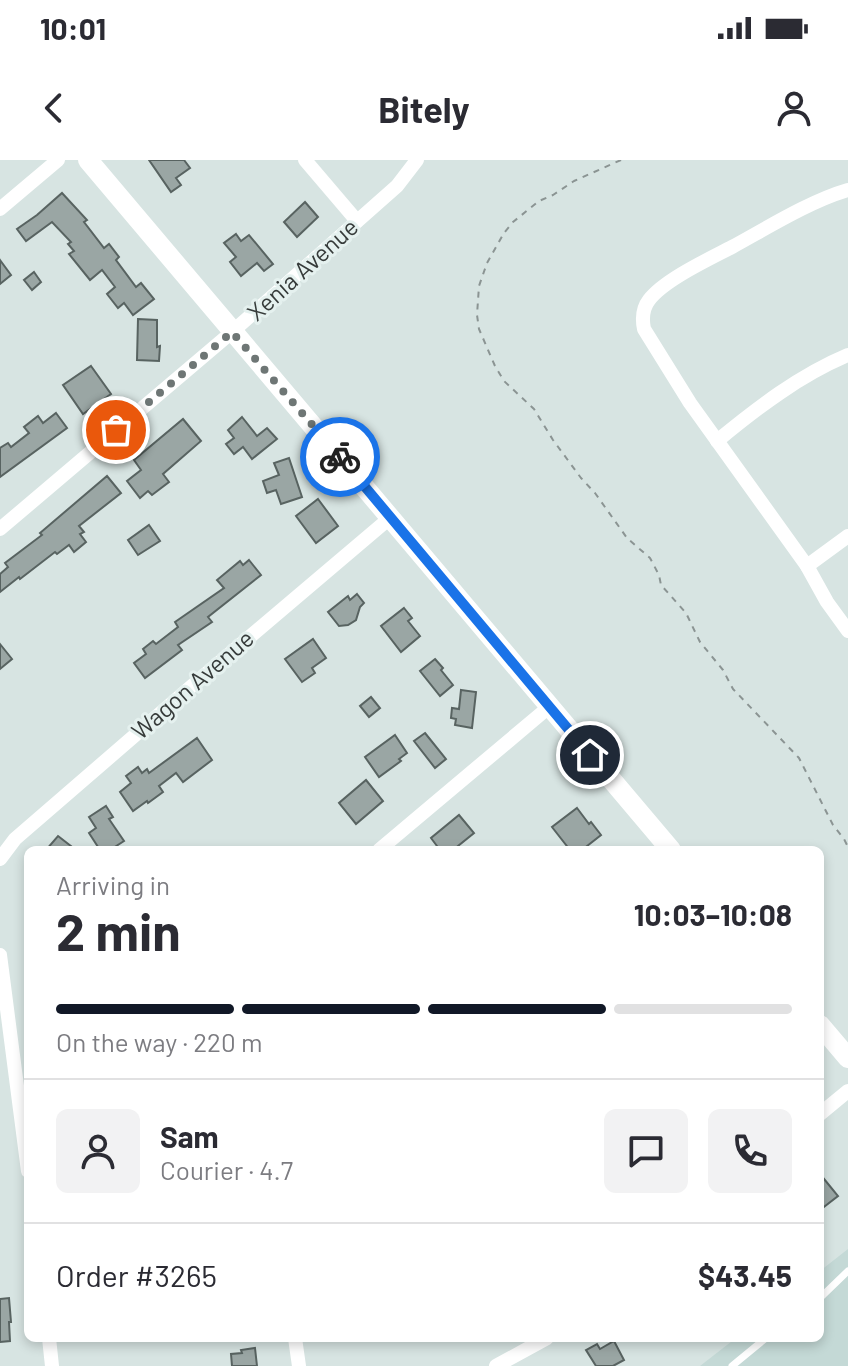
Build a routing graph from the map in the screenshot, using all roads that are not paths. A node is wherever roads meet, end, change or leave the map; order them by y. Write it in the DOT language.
graph roads {
  1 [pos="58,160"];
  2 [pos="88,160"];
  3 [pos="305,160"];
  4 [pos="417,160"];
  5 [pos="848,190"];
  6 [pos="0,209"];
  7 [pos="357,221"];
  8 [pos="232,332"];
  9 [pos="848,355"];
  10 [pos="717,441"];
  11 [pos="391,517"];
  12 [pos="0,529"];
  13 [pos="848,536"];
  14 [pos="807,566"];
  15 [pos="848,631"];
  16 [pos="549,707"];
  17 [pos="384,846"];
  18 [pos="668,846"];
  19 [pos="0,859"];
  20 [pos="0,955"];
  21 [pos="824,1030"];
  22 [pos="848,1058"];
  23 [pos="848,1091"];
  24 [pos="824,1111"];
  25 [pos="24,1140"];
  26 [pos="848,1271"];
  27 [pos="824,1294"];
  28 [pos="49,1342"];
  29 [pos="296,1342"];
  30 [pos="540,1342"];
  31 [pos="761,1342"];
  32 [pos="52,1366"];
  33 [pos="299,1366"];
  34 [pos="496,1366"];
  35 [pos="732,1366"];
  1 -- 6 [label="street"];
  2 -- 8 [label="main road"];
  3 -- 7 [label="street"];
  4 -- 7 [label="street, Xenia Avenue"];
  5 -- 10 [label="street"];
  7 -- 8 [label="street, Xenia Avenue"];
  8 -- 11 [label="main road"];
  8 -- 12 [label="street, Xenia Avenue"];
  9 -- 10 [label="street"];
  10 -- 14 [label="street"];
  11 -- 16 [label="main road"];
  11 -- 19 [label="street, Wagon Avenue"];
  13 -- 14 [label="street"];
  14 -- 15 [label="street"];
  16 -- 17 [label="street"];
  16 -- 18 [label="main road"];
  20 -- 25 [label="street"];
  21 -- 22 [label="main road"];
  23 -- 24 [label="street"];
  26 -- 27 [label="lane"];
  28 -- 32 [label="street"];
  29 -- 33 [label="street"];
  30 -- 34 [label="street"];
  31 -- 35 [label="lane"];
}
